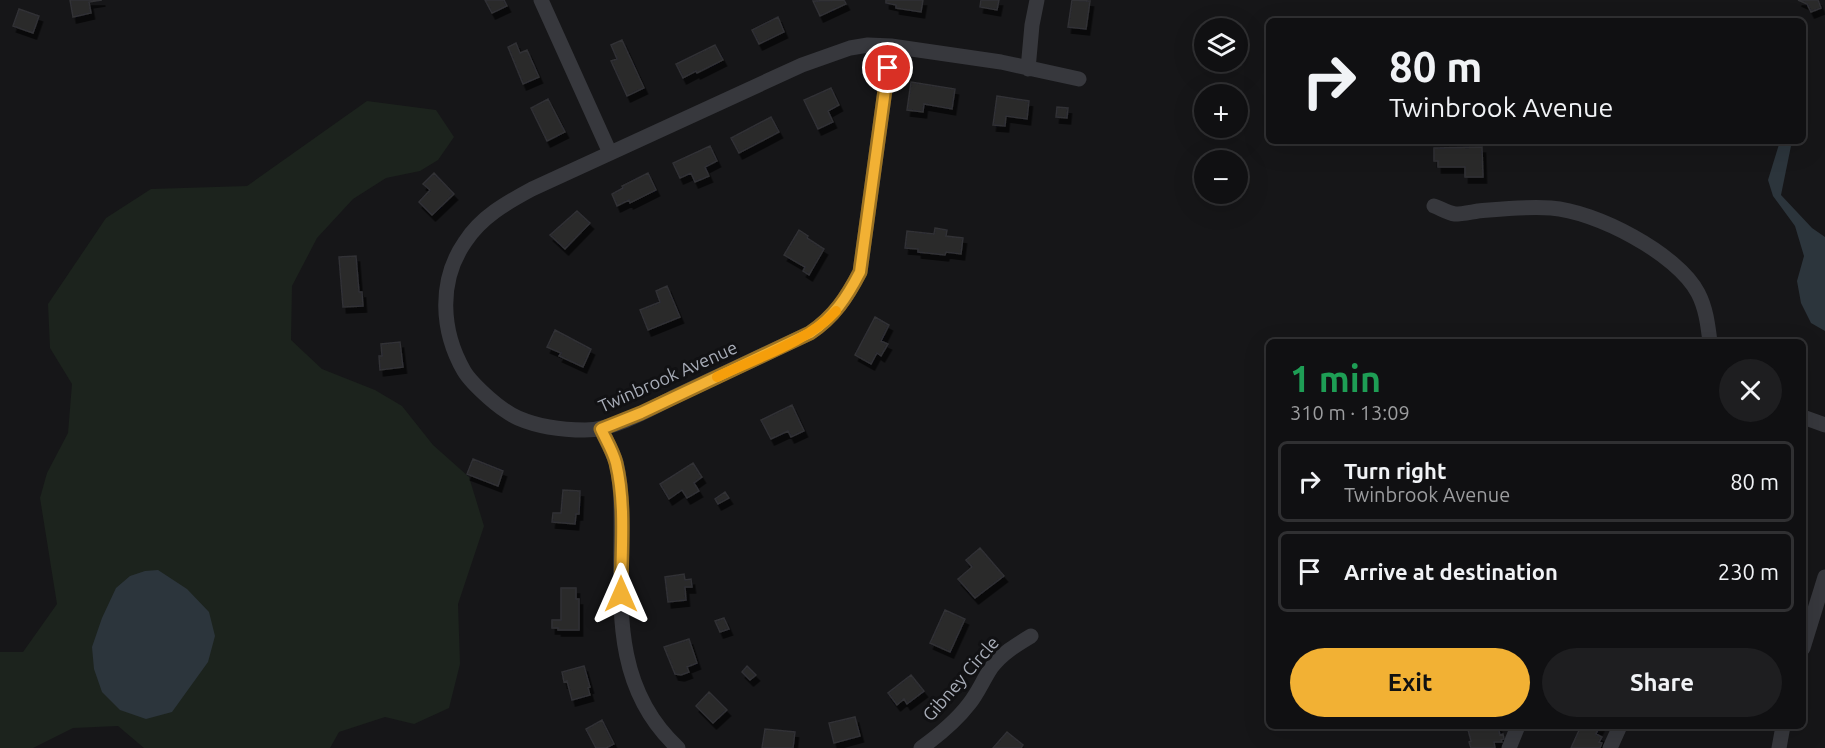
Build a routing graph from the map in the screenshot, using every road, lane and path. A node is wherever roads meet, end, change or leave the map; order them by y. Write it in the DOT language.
graph roads {
  1 [pos="541,0"];
  2 [pos="1036,0"];
  3 [pos="891,46"];
  4 [pos="1028,69"];
  5 [pos="1079,79"];
  6 [pos="610,153"];
  7 [pos="1434,206"];
  8 [pos="1710,339"];
  9 [pos="1806,418"];
  10 [pos="1825,425"];
  11 [pos="601,429"];
  12 [pos="1825,577"];
  13 [pos="1031,636"];
  14 [pos="1806,638"];
  15 [pos="1517,729"];
  16 [pos="1619,729"];
  17 [pos="1782,729"];
  18 [pos="678,748"];
  19 [pos="921,748"];
  20 [pos="1509,748"];
  21 [pos="1610,748"];
  22 [pos="1779,748"];
  1 -- 6 [label="street"];
  2 -- 4 [label="street"];
  3 -- 4 [label="street, Twinbrook Avenue"];
  3 -- 6 [label="street, Twinbrook Avenue"];
  3 -- 11 [label="street, Twinbrook Avenue"];
  4 -- 5 [label="street, Twinbrook Avenue"];
  6 -- 11 [label="street, Twinbrook Avenue"];
  7 -- 8 [label="street"];
  9 -- 10 [label="street"];
  11 -- 18 [label="street"];
  12 -- 14 [label="street"];
  13 -- 19 [label="street, Gibney Circle"];
  15 -- 20 [label="street"];
  16 -- 21 [label="street"];
  17 -- 22 [label="street"];
}
